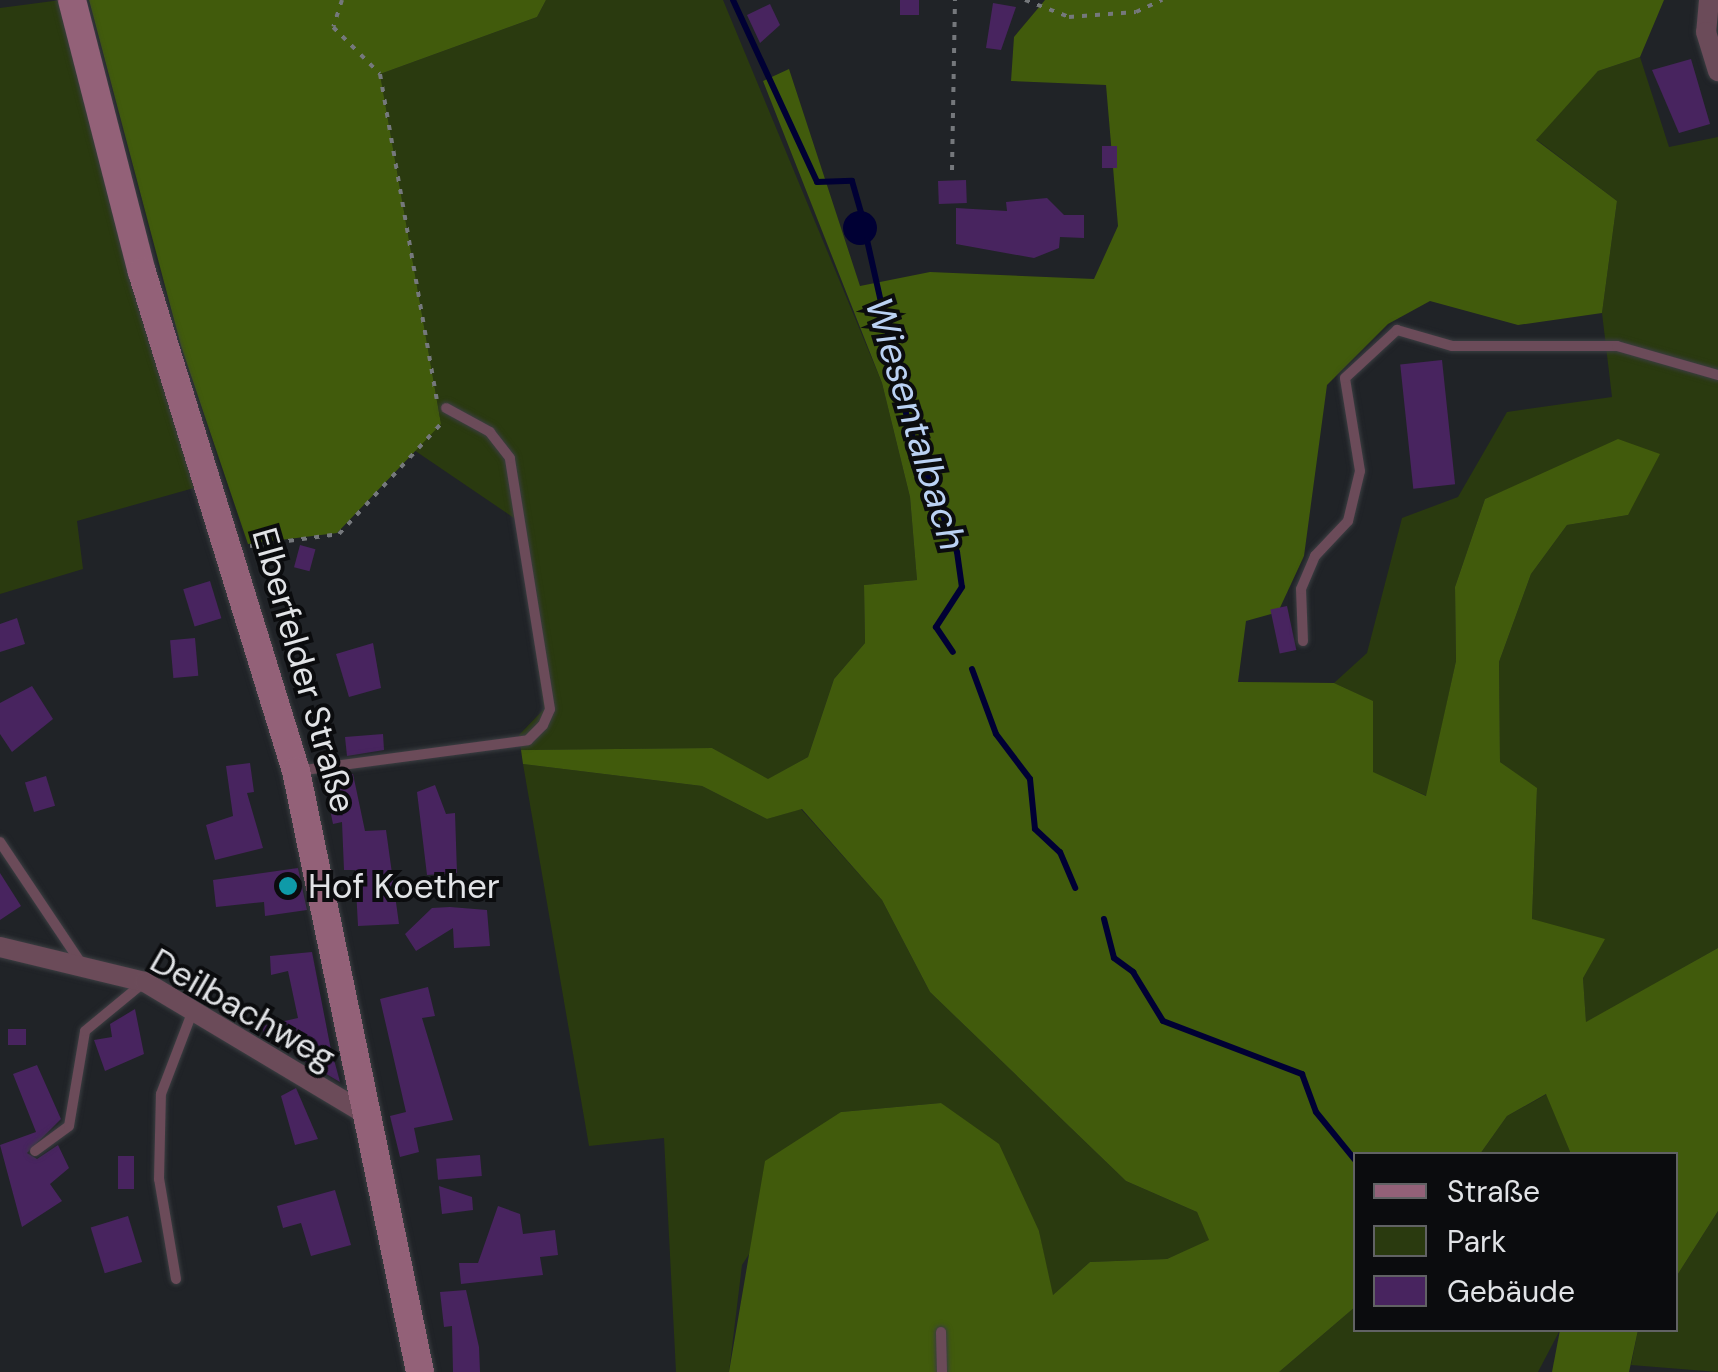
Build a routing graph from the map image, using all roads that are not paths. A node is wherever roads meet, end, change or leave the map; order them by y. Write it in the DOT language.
graph roads {
  1 [pos="72,0"];
  2 [pos="1709,0"];
  3 [pos="1718,72"];
  4 [pos="1718,375"];
  5 [pos="446,408"];
  6 [pos="1303,641"];
  7 [pos="296,771"];
  8 [pos="0,842"];
  9 [pos="0,947"];
  10 [pos="81,963"];
  11 [pos="145,982"];
  12 [pos="193,1010"];
  13 [pos="370,1116"];
  14 [pos="35,1151"];
  15 [pos="176,1279"];
  16 [pos="940,1332"];
  17 [pos="420,1372"];
  18 [pos="942,1372"];
  1 -- 7 [label="main road, Elberfelder Straße"];
  2 -- 3 [label="street"];
  4 -- 6 [label="lane"];
  5 -- 7 [label="lane"];
  7 -- 13 [label="main road, Elberfelder Straße"];
  8 -- 10 [label="lane"];
  9 -- 10 [label="street, Deilbachweg"];
  10 -- 11 [label="street, Deilbachweg"];
  11 -- 12 [label="street, Deilbachweg"];
  11 -- 14 [label="lane"];
  12 -- 13 [label="street, Deilbachweg"];
  12 -- 15 [label="lane"];
  13 -- 17 [label="main road, Elberfelder Straße"];
  16 -- 18 [label="lane"];
}
